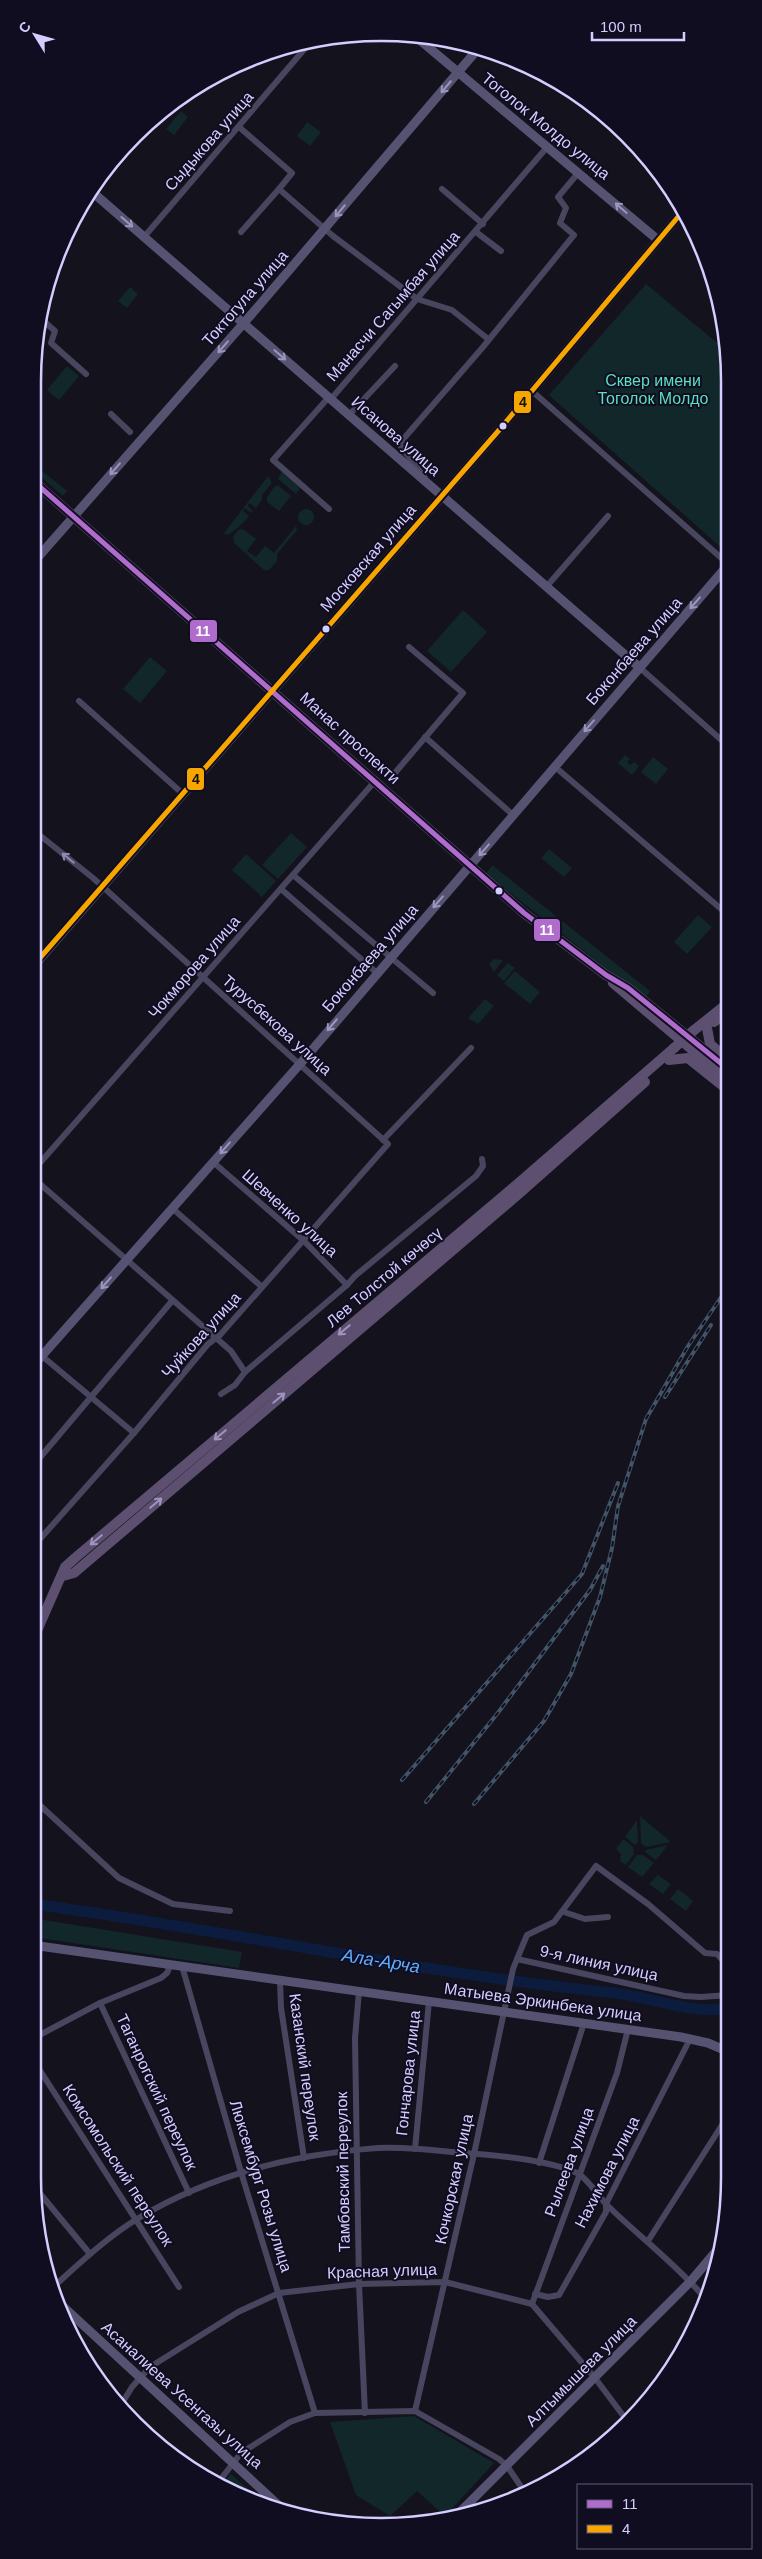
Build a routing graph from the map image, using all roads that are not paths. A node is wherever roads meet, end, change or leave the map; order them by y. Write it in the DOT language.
graph roads {
  1 [pos="424,44"];
  2 [pos="303,51"];
  3 [pos="473,54"];
  4 [pos="458,73"];
  5 [pos="239,127"];
  6 [pos="548,146"];
  7 [pos="579,172"];
  8 [pos="442,188"];
  9 [pos="278,189"];
  10 [pos="97,196"];
  11 [pos="678,217"];
  12 [pos="483,224"];
  13 [pos="325,229"];
  14 [pos="241,232"];
  15 [pos="476,232"];
  16 [pos="144,237"];
  17 [pos="658,240"];
  18 [pos="500,251"];
  19 [pos="417,299"];
  20 [pos="243,323"];
  21 [pos="46,324"];
  22 [pos="488,339"];
  23 [pos="395,366"];
  24 [pos="86,374"];
  25 [pos="532,391"];
  26 [pos="330,398"];
  27 [pos="111,414"];
  28 [pos="349,415"];
  29 [pos="130,432"];
  30 [pos="432,486"];
  31 [pos="41,488"];
  32 [pos="442,495"];
  33 [pos="329,510"];
  34 [pos="73,516"];
  35 [pos="608,516"];
  36 [pos="41,553"];
  37 [pos="721,559"];
  38 [pos="721,571"];
  39 [pos="547,586"];
  40 [pos="409,647"];
  41 [pos="639,667"];
  42 [pos="273,690"];
  43 [pos="79,701"];
  44 [pos="425,737"];
  45 [pos="721,740"];
  46 [pos="554,766"];
  47 [pos="394,774"];
  48 [pos="376,780"];
  49 [pos="183,794"];
  50 [pos="513,815"];
  51 [pos="41,836"];
  52 [pos="470,866"];
  53 [pos="293,875"];
  54 [pos="103,887"];
  55 [pos="281,890"];
  56 [pos="721,908"];
  57 [pos="390,957"];
  58 [pos="41,958"];
  59 [pos="377,973"];
  60 [pos="606,975"];
  61 [pos="204,977"];
  62 [pos="433,993"];
  63 [pos="721,1010"];
  64 [pos="721,1017"];
  65 [pos="707,1028"];
  66 [pos="696,1033"];
  67 [pos="471,1048"];
  68 [pos="676,1050"];
  69 [pos="721,1054"];
  70 [pos="669,1060"];
  71 [pos="721,1063"];
  72 [pos="300,1064"];
  73 [pos="721,1074"];
  74 [pos="721,1084"];
  75 [pos="386,1142"];
  76 [pos="482,1159"];
  77 [pos="41,1162"];
  78 [pos="213,1162"];
  79 [pos="41,1185"];
  80 [pos="172,1208"];
  81 [pos="304,1241"];
  82 [pos="126,1261"];
  83 [pos="347,1285"];
  84 [pos="262,1287"];
  85 [pos="172,1301"];
  86 [pos="214,1338"];
  87 [pos="42,1356"];
  88 [pos="245,1372"];
  89 [pos="221,1394"];
  90 [pos="91,1397"];
  91 [pos="134,1433"];
  92 [pos="41,1456"];
  93 [pos="41,1538"];
  94 [pos="63,1576"];
  95 [pos="41,1623"];
  96 [pos="41,1806"];
  97 [pos="230,1910"];
  98 [pos="564,1912"];
  99 [pos="608,1917"];
  100 [pos="41,1946"];
  101 [pos="517,1959"];
  102 [pos="721,1959"];
  103 [pos="171,1964"];
  104 [pos="182,1966"];
  105 [pos="280,1980"];
  106 [pos="359,1991"];
  107 [pos="721,1995"];
  108 [pos="429,2001"];
  109 [pos="100,2003"];
  110 [pos="504,2012"];
  111 [pos="584,2023"];
  112 [pos="628,2029"];
  113 [pos="41,2034"];
  114 [pos="690,2038"];
  115 [pos="721,2049"];
  116 [pos="41,2072"];
  117 [pos="721,2127"];
  118 [pos="415,2149"];
  119 [pos="357,2152"];
  120 [pos="474,2154"];
  121 [pos="304,2158"];
  122 [pos="539,2163"];
  123 [pos="241,2172"];
  124 [pos="578,2173"];
  125 [pos="189,2193"];
  126 [pos="42,2196"];
  127 [pos="606,2204"];
  128 [pos="137,2219"];
  129 [pos="648,2241"];
  130 [pos="90,2254"];
  131 [pos="711,2258"];
  132 [pos="690,2281"];
  133 [pos="445,2282"];
  134 [pos="58,2283"];
  135 [pos="359,2284"];
  136 [pos="179,2287"];
  137 [pos="701,2293"];
  138 [pos="279,2294"];
  139 [pos="535,2294"];
  140 [pos="532,2304"];
  141 [pos="69,2312"];
  142 [pos="140,2378"];
  143 [pos="595,2378"];
  144 [pos="124,2400"];
  145 [pos="415,2411"];
  146 [pos="365,2413"];
  147 [pos="315,2414"];
  148 [pos="623,2416"];
  149 [pos="232,2463"];
  150 [pos="507,2466"];
  151 [pos="221,2478"];
  152 [pos="521,2487"];
  153 [pos="273,2500"];
  154 [pos="465,2507"];
  1 -- 4 [label="main road, Тоголок Молдо улица"];
  2 -- 5 [label="street, Сыдыкова улица"];
  3 -- 4 [label="main road, Токтогула улица"];
  4 -- 6 [label="main road, Тоголок Молдо улица"];
  4 -- 13 [label="main road, Токтогула улица, one-way"];
  5 -- 9 [label="street"];
  5 -- 16 [label="street, Сыдыкова улица"];
  6 -- 7 [label="main road, Тоголок Молдо улица"];
  6 -- 12 [label="street, Манасчи Сагымбая улица"];
  17 -- 7 [label="main road, Тоголок Молдо улица, one-way"];
  7 -- 22 [label="street"];
  8 -- 12 [label="street, Манасчи Сагымбая улица"];
  9 -- 13 [label="street"];
  9 -- 14 [label="street"];
  10 -- 16 [label="main road, Исанова улица, one-way"];
  11 -- 17 [label="main road, Московская улица"];
  12 -- 15 [label="street, Манасчи Сагымбая улица"];
  13 -- 19 [label="street"];
  13 -- 20 [label="main road, Токтогула улица"];
  15 -- 18 [label="street, Манасчи Сагымбая улица"];
  15 -- 19 [label="street, Манасчи Сагымбая улица"];
  16 -- 20 [label="main road, Исанова улица"];
  17 -- 25 [label="main road, Московская улица"];
  19 -- 22 [label="street"];
  19 -- 26 [label="street, Манасчи Сагымбая улица"];
  20 -- 26 [label="main road, Исанова улица, one-way"];
  20 -- 34 [label="main road, Токтогула улица, one-way"];
  21 -- 24 [label="street"];
  22 -- 30 [label="street"];
  23 -- 28 [label="street"];
  25 -- 32 [label="main road, Московская улица"];
  25 -- 37 [label="street"];
  26 -- 28 [label="main road, Исанова улица"];
  26 -- 33 [label="street, Манасчи Сагымбая улица"];
  27 -- 29 [label="street"];
  28 -- 30 [label="main road, Исанова улица"];
  30 -- 32 [label="main road, Исанова улица"];
  31 -- 34 [label="main road, Манас проспекти"];
  32 -- 39 [label="main road, Исанова улица"];
  32 -- 42 [label="main road, Московская улица"];
  34 -- 36 [label="main road, Токтогула улица"];
  34 -- 42 [label="main road, Манас проспекти"];
  35 -- 39 [label="street"];
  38 -- 41 [label="main road, Боконбаева улица, one-way"];
  39 -- 41 [label="main road, Исанова улица"];
  40 -- 44 [label="street"];
  41 -- 45 [label="street, Исанова улица"];
  41 -- 46 [label="main road, Боконбаева улица, one-way"];
  42 -- 48 [label="main road, Манас проспекти"];
  42 -- 49 [label="main road, Московская улица"];
  43 -- 49 [label="street"];
  44 -- 47 [label="street"];
  44 -- 50 [label="street"];
  46 -- 50 [label="main road, Боконбаева улица"];
  46 -- 56 [label="street"];
  48 -- 52 [label="main road, Манас проспекти"];
  48 -- 53 [label="street, Чокморова улица"];
  49 -- 54 [label="main road, Московская улица"];
  50 -- 52 [label="main road, Боконбаева улица, one-way"];
  54 -- 51 [label="street, Турусбекова улица, one-way"];
  52 -- 57 [label="main road, Боконбаева улица, one-way"];
  52 -- 60 [label="main road, Манас проспекти"];
  53 -- 55 [label="street, Чокморова улица"];
  53 -- 57 [label="street"];
  54 -- 58 [label="main road, Московская улица"];
  54 -- 61 [label="street, Турусбекова улица"];
  55 -- 59 [label="street"];
  55 -- 61 [label="street, Чокморова улица"];
  57 -- 59 [label="main road, Боконбаева улица"];
  57 -- 62 [label="street"];
  59 -- 72 [label="main road, Боконбаева улица, one-way"];
  60 -- 71 [label="main road"];
  60 -- 73 [label="main road"];
  61 -- 72 [label="street, Турусбекова улица"];
  61 -- 77 [label="street, Чокморова улица"];
  63 -- 66 [label="main road, Лев Толстой көчөсү"];
  64 -- 65 [label="main road, Лев Толстой көчөсү"];
  65 -- 66 [label="main road, Лев Толстой көчөсү"];
  65 -- 69 [label="main road"];
  66 -- 68 [label="main road, Лев Толстой көчөсү"];
  67 -- 75 [label="street, Чуйкова улица"];
  68 -- 70 [label="main road, Лев Толстой көчөсү"];
  68 -- 94 [label="main road, Лев Толстой көчөсү, one-way"];
  70 -- 74 [label="main road"];
  94 -- 70 [label="main road, Лев Толстой көчөсү, one-way"];
  72 -- 75 [label="street, Турусбекова улица"];
  72 -- 78 [label="main road, Боконбаева улица, one-way"];
  75 -- 81 [label="street, Чуйкова улица"];
  76 -- 83 [label="street"];
  78 -- 80 [label="main road, Боконбаева улица"];
  78 -- 81 [label="street, Шевченко улица"];
  79 -- 82 [label="street"];
  80 -- 82 [label="main road, Боконбаева улица"];
  80 -- 84 [label="street"];
  81 -- 83 [label="street, Шевченко улица"];
  81 -- 84 [label="street, Чуйкова улица"];
  82 -- 85 [label="street"];
  82 -- 87 [label="main road, Боконбаева улица, one-way"];
  83 -- 88 [label="street"];
  84 -- 86 [label="street, Чуйкова улица"];
  85 -- 86 [label="street"];
  85 -- 90 [label="street"];
  86 -- 88 [label="street"];
  86 -- 91 [label="street, Чуйкова улица"];
  87 -- 90 [label="street"];
  88 -- 89 [label="street"];
  90 -- 91 [label="street"];
  90 -- 92 [label="street"];
  91 -- 93 [label="street, Чуйкова улица"];
  94 -- 95 [label="main road, Лев Толстой көчөсү"];
  96 -- 97 [label="street"];
  98 -- 99 [label="street"];
  98 -- 101 [label="street"];
  98 -- 102 [label="street"];
  100 -- 103 [label="main road, Матыева Эркинбека улица"];
  101 -- 107 [label="street, 9-я линия улица"];
  101 -- 110 [label="street, 9-я линия улица"];
  103 -- 104 [label="main road, Матыева Эркинбека улица"];
  103 -- 109 [label="street"];
  104 -- 105 [label="main road, Матыева Эркинбека улица"];
  104 -- 123 [label="street, Люксембург Розы улица"];
  105 -- 106 [label="main road, Матыева Эркинбека улица"];
  105 -- 121 [label="street, Казанский переулок"];
  106 -- 108 [label="main road, Матыева Эркинбека улица"];
  106 -- 119 [label="street, Тамбовский переулок"];
  108 -- 110 [label="main road, Матыева Эркинбека улица"];
  108 -- 118 [label="street, Гончарова улица"];
  109 -- 113 [label="street"];
  109 -- 125 [label="street, Таганрогский переулок"];
  110 -- 111 [label="main road, Матыева Эркинбека улица"];
  110 -- 120 [label="street, Кочкорская улица"];
  111 -- 112 [label="main road, Матыева Эркинбека улица"];
  111 -- 122 [label="street"];
  112 -- 114 [label="main road, Матыева Эркинбека улица"];
  112 -- 124 [label="street, Рылеева улица"];
  114 -- 115 [label="main road, Матыева Эркинбека улица"];
  114 -- 127 [label="street, Нахимова улица"];
  116 -- 128 [label="street, Комсомольский переулок"];
  117 -- 129 [label="street"];
  118 -- 119 [label="street"];
  118 -- 120 [label="street"];
  119 -- 121 [label="street"];
  119 -- 135 [label="street, Тамбовский переулок"];
  120 -- 122 [label="street"];
  120 -- 133 [label="street, Кочкорская улица"];
  121 -- 123 [label="street"];
  122 -- 124 [label="street"];
  123 -- 125 [label="street"];
  123 -- 138 [label="street, Люксембург Розы улица"];
  124 -- 127 [label="street"];
  124 -- 139 [label="street, Рылеева улица"];
  125 -- 128 [label="street"];
  126 -- 130 [label="street"];
  127 -- 129 [label="street"];
  127 -- 139 [label="street, Нахимова улица"];
  128 -- 130 [label="street"];
  128 -- 136 [label="street, Комсомольский переулок"];
  129 -- 132 [label="street"];
  130 -- 134 [label="street"];
  131 -- 132 [label="main road, Алтымышева улица"];
  132 -- 137 [label="street"];
  132 -- 143 [label="main road, Алтымышева улица"];
  133 -- 135 [label="street, Красная улица"];
  133 -- 140 [label="street, Красная улица"];
  133 -- 145 [label="street, Кочкорская улица"];
  135 -- 138 [label="street, Красная улица"];
  135 -- 146 [label="street, Тамбовский переулок"];
  138 -- 142 [label="street, Красная улица"];
  138 -- 147 [label="street, Люксембург Розы улица"];
  139 -- 140 [label="street, Рылеева улица"];
  140 -- 143 [label="street"];
  141 -- 142 [label="main road, Асаналиева Усенгазы улица"];
  142 -- 144 [label="street, Красная улица"];
  142 -- 149 [label="main road, Асаналиева Усенгазы улица"];
  143 -- 148 [label="street"];
  143 -- 150 [label="main road, Алтымышева улица"];
  145 -- 146 [label="street"];
  145 -- 150 [label="street"];
  146 -- 147 [label="street"];
  147 -- 149 [label="street"];
  149 -- 151 [label="street"];
  149 -- 153 [label="main road, Асаналиева Усенгазы улица"];
  150 -- 152 [label="street"];
  150 -- 154 [label="main road, Алтымышева улица"];
}
